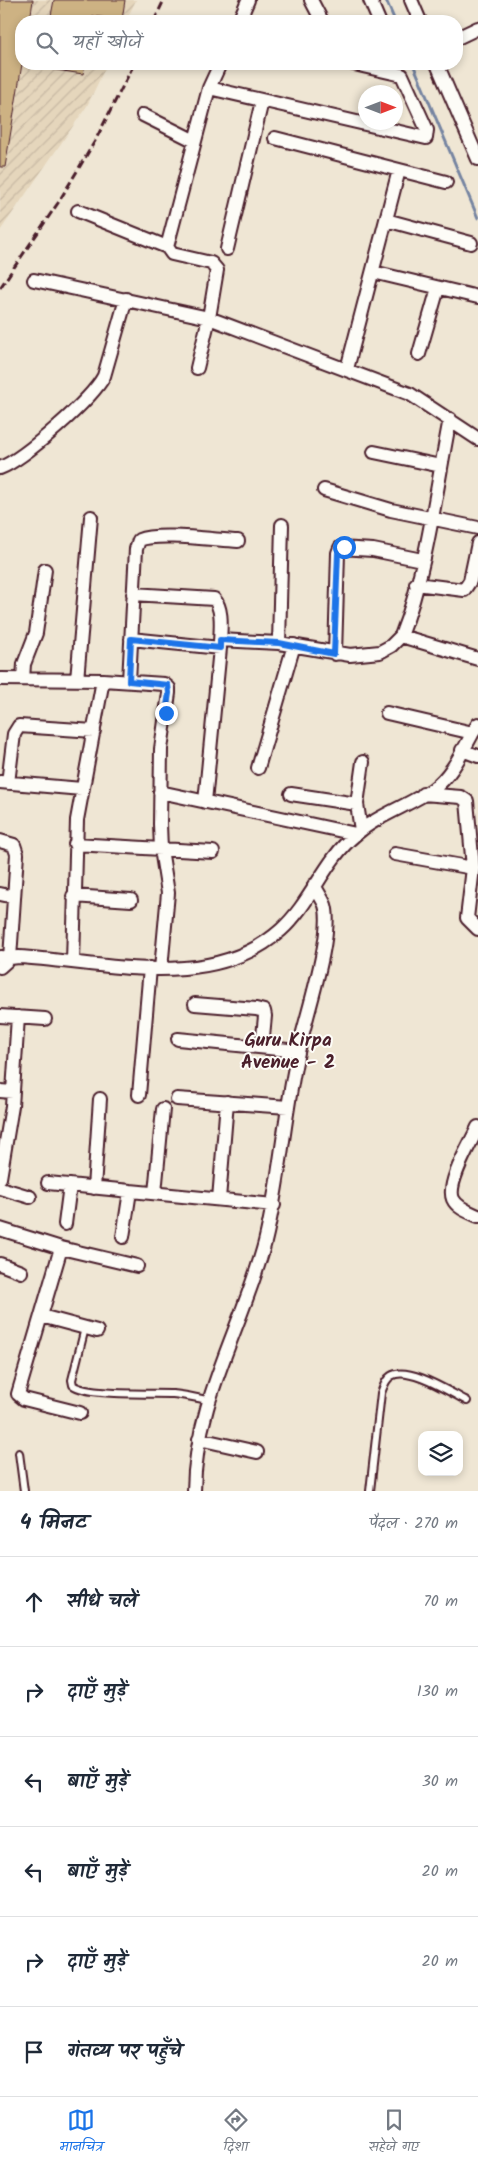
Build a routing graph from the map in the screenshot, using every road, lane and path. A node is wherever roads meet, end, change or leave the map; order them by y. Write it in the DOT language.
graph roads {
  1 [pos="248,0"];
  2 [pos="311,0"];
  3 [pos="370,0"];
  4 [pos="411,0"];
  5 [pos="242,15"];
  6 [pos="319,15"];
  7 [pos="376,15"];
  8 [pos="417,15"];
  9 [pos="478,28"];
  10 [pos="463,35"];
  11 [pos="217,70"];
  12 [pos="400,70"];
  13 [pos="440,70"];
  14 [pos="209,88"];
  15 [pos="262,101"];
  16 [pos="143,115"];
  17 [pos="275,138"];
  18 [pos="195,141"];
  19 [pos="478,159"];
  20 [pos="399,170"];
  21 [pos="446,182"];
  22 [pos="78,211"];
  23 [pos="386,220"];
  24 [pos="472,243"];
  25 [pos="167,247"];
  26 [pos="227,249"];
  27 [pos="372,272"];
  28 [pos="34,280"];
  29 [pos="438,288"];
  30 [pos="478,297"];
  31 [pos="126,299"];
  32 [pos="209,318"];
  33 [pos="419,354"];
  34 [pos="196,368"];
  35 [pos="347,369"];
  36 [pos="450,419"];
  37 [pos="478,439"];
  38 [pos="374,452"];
  39 [pos="441,466"];
  40 [pos="0,468"];
  41 [pos="324,490"];
  42 [pos="91,517"];
  43 [pos="430,518"];
  44 [pos="282,525"];
  45 [pos="478,528"];
  46 [pos="238,541"];
  47 [pos="478,543"];
  48 [pos="422,560"];
  49 [pos="45,570"];
  50 [pos="416,584"];
  51 [pos="133,594"];
  52 [pos="401,636"];
  53 [pos="131,639"];
  54 [pos="279,643"];
  55 [pos="220,644"];
  56 [pos="294,645"];
  57 [pos="334,654"];
  58 [pos="478,660"];
  59 [pos="0,679"];
  60 [pos="23,679"];
  61 [pos="77,680"];
  62 [pos="103,680"];
  63 [pos="129,681"];
  64 [pos="387,713"];
  65 [pos="475,728"];
  66 [pos="94,730"];
  67 [pos="462,750"];
  68 [pos="478,756"];
  69 [pos="363,762"];
  70 [pos="258,768"];
  71 [pos="4,782"];
  72 [pos="82,789"];
  73 [pos="160,792"];
  74 [pos="291,794"];
  75 [pos="423,794"];
  76 [pos="205,802"];
  77 [pos="358,804"];
  78 [pos="358,832"];
  79 [pos="0,840"];
  80 [pos="75,844"];
  81 [pos="161,849"];
  82 [pos="213,852"];
  83 [pos="395,854"];
  84 [pos="474,868"];
  85 [pos="314,885"];
  86 [pos="0,894"];
  87 [pos="73,896"];
  88 [pos="14,897"];
  89 [pos="131,900"];
  90 [pos="478,929"];
  91 [pos="3,960"];
  92 [pos="73,962"];
  93 [pos="155,969"];
  94 [pos="195,1004"];
  95 [pos="0,1016"];
  96 [pos="18,1017"];
  97 [pos="45,1019"];
  98 [pos="178,1039"];
  99 [pos="262,1046"];
  100 [pos="298,1051"];
  101 [pos="6,1092"];
  102 [pos="139,1095"];
  103 [pos="100,1099"];
  104 [pos="177,1099"];
  105 [pos="227,1102"];
  106 [pos="288,1108"];
  107 [pos="163,1109"];
  108 [pos="478,1127"];
  109 [pos="0,1178"];
  110 [pos="48,1183"];
  111 [pos="70,1185"];
  112 [pos="0,1188"];
  113 [pos="94,1188"];
  114 [pos="130,1191"];
  115 [pos="155,1193"];
  116 [pos="30,1196"];
  117 [pos="220,1199"];
  118 [pos="274,1205"];
  119 [pos="478,1216"];
  120 [pos="65,1224"];
  121 [pos="0,1229"];
  122 [pos="123,1237"];
  123 [pos="61,1248"];
  124 [pos="0,1264"];
  125 [pos="137,1266"];
  126 [pos="21,1272"];
  127 [pos="40,1316"];
  128 [pos="91,1329"];
  129 [pos="208,1400"];
  130 [pos="467,1401"];
  131 [pos="80,1413"];
  132 [pos="199,1439"];
  133 [pos="256,1452"];
  134 [pos="19,1453"];
  135 [pos="24,1491"];
  136 [pos="194,1491"];
  137 [pos="370,1491"];
  1 -- 5 [label="street"];
  2 -- 6 [label="street"];
  3 -- 7 [label="street"];
  4 -- 8 [label="street"];
  9 -- 10 [label="street"];
  11 -- 14 [label="street"];
  12 -- 15 [label="street"];
  13 -- 19 [label="street"];
  14 -- 15 [label="street"];
  14 -- 18 [label="street"];
  15 -- 26 [label="street"];
  16 -- 18 [label="street"];
  17 -- 20 [label="street"];
  18 -- 25 [label="street"];
  20 -- 21 [label="street"];
  20 -- 23 [label="street"];
  22 -- 25 [label="street"];
  23 -- 24 [label="street"];
  23 -- 27 [label="street"];
  25 -- 32 [label="street"];
  27 -- 29 [label="street"];
  27 -- 35 [label="street"];
  28 -- 31 [label="street"];
  29 -- 30 [label="street"];
  29 -- 33 [label="street"];
  31 -- 32 [label="street"];
  31 -- 40 [label="street"];
  32 -- 34 [label="street"];
  32 -- 35 [label="street"];
  35 -- 36 [label="street"];
  36 -- 37 [label="street"];
  36 -- 39 [label="street"];
  38 -- 39 [label="street"];
  39 -- 43 [label="street"];
  41 -- 43 [label="street"];
  42 -- 61 [label="street"];
  43 -- 45 [label="street"];
  43 -- 48 [label="street"];
  44 -- 54 [label="street"];
  46 -- 51 [label="street"];
  47 -- 50 [label="street"];
  48 -- 50 [label="street"];
  48 -- 57 [label="street"];
  49 -- 60 [label="street"];
  50 -- 52 [label="street"];
  51 -- 53 [label="street"];
  51 -- 55 [label="street"];
  52 -- 57 [label="street"];
  52 -- 58 [label="street"];
  53 -- 55 [label="street"];
  53 -- 63 [label="street"];
  54 -- 55 [label="street"];
  54 -- 56 [label="street"];
  55 -- 76 [label="street"];
  56 -- 57 [label="street"];
  56 -- 70 [label="street"];
  59 -- 60 [label="street"];
  60 -- 61 [label="street"];
  61 -- 62 [label="street"];
  62 -- 63 [label="street"];
  62 -- 66 [label="street"];
  63 -- 73 [label="street"];
  64 -- 65 [label="street"];
  65 -- 67 [label="street"];
  66 -- 71 [label="street"];
  66 -- 72 [label="street"];
  67 -- 68 [label="street"];
  67 -- 75 [label="street"];
  69 -- 77 [label="street"];
  71 -- 72 [label="street"];
  72 -- 80 [label="street"];
  73 -- 76 [label="street"];
  73 -- 81 [label="street"];
  74 -- 77 [label="street"];
  75 -- 78 [label="street"];
  75 -- 84 [label="street"];
  76 -- 78 [label="street"];
  77 -- 78 [label="street"];
  78 -- 85 [label="street"];
  79 -- 88 [label="street"];
  80 -- 81 [label="street"];
  80 -- 87 [label="street"];
  81 -- 82 [label="street"];
  81 -- 93 [label="street"];
  83 -- 84 [label="street"];
  84 -- 90 [label="street"];
  85 -- 93 [label="street"];
  85 -- 100 [label="street"];
  86 -- 88 [label="street"];
  87 -- 89 [label="street"];
  87 -- 92 [label="street"];
  88 -- 91 [label="street"];
  91 -- 92 [label="street"];
  92 -- 93 [label="street"];
  93 -- 102 [label="street"];
  94 -- 99 [label="street"];
  95 -- 96 [label="street"];
  96 -- 97 [label="street"];
  96 -- 101 [label="street"];
  98 -- 99 [label="street"];
  99 -- 100 [label="street"];
  100 -- 106 [label="street"];
  101 -- 109 [label="street"];
  103 -- 113 [label="street"];
  104 -- 105 [label="street"];
  105 -- 106 [label="street"];
  105 -- 117 [label="street"];
  106 -- 118 [label="street"];
  107 -- 115 [label="street"];
  108 -- 119 [label="street"];
  110 -- 111 [label="street"];
  111 -- 113 [label="street"];
  111 -- 120 [label="street"];
  112 -- 116 [label="street"];
  113 -- 114 [label="street"];
  114 -- 115 [label="street"];
  114 -- 122 [label="street"];
  115 -- 117 [label="street"];
  117 -- 118 [label="street"];
  118 -- 129 [label="street"];
  121 -- 123 [label="street"];
  123 -- 125 [label="street"];
  123 -- 127 [label="street"];
  124 -- 126 [label="street"];
  127 -- 128 [label="street"];
  127 -- 131 [label="street"];
  128 -- 129 [label="lane"];
  129 -- 132 [label="street"];
  130 -- 137 [label="lane"];
  132 -- 133 [label="street"];
  132 -- 136 [label="street"];
  134 -- 135 [label="lane"];
}
